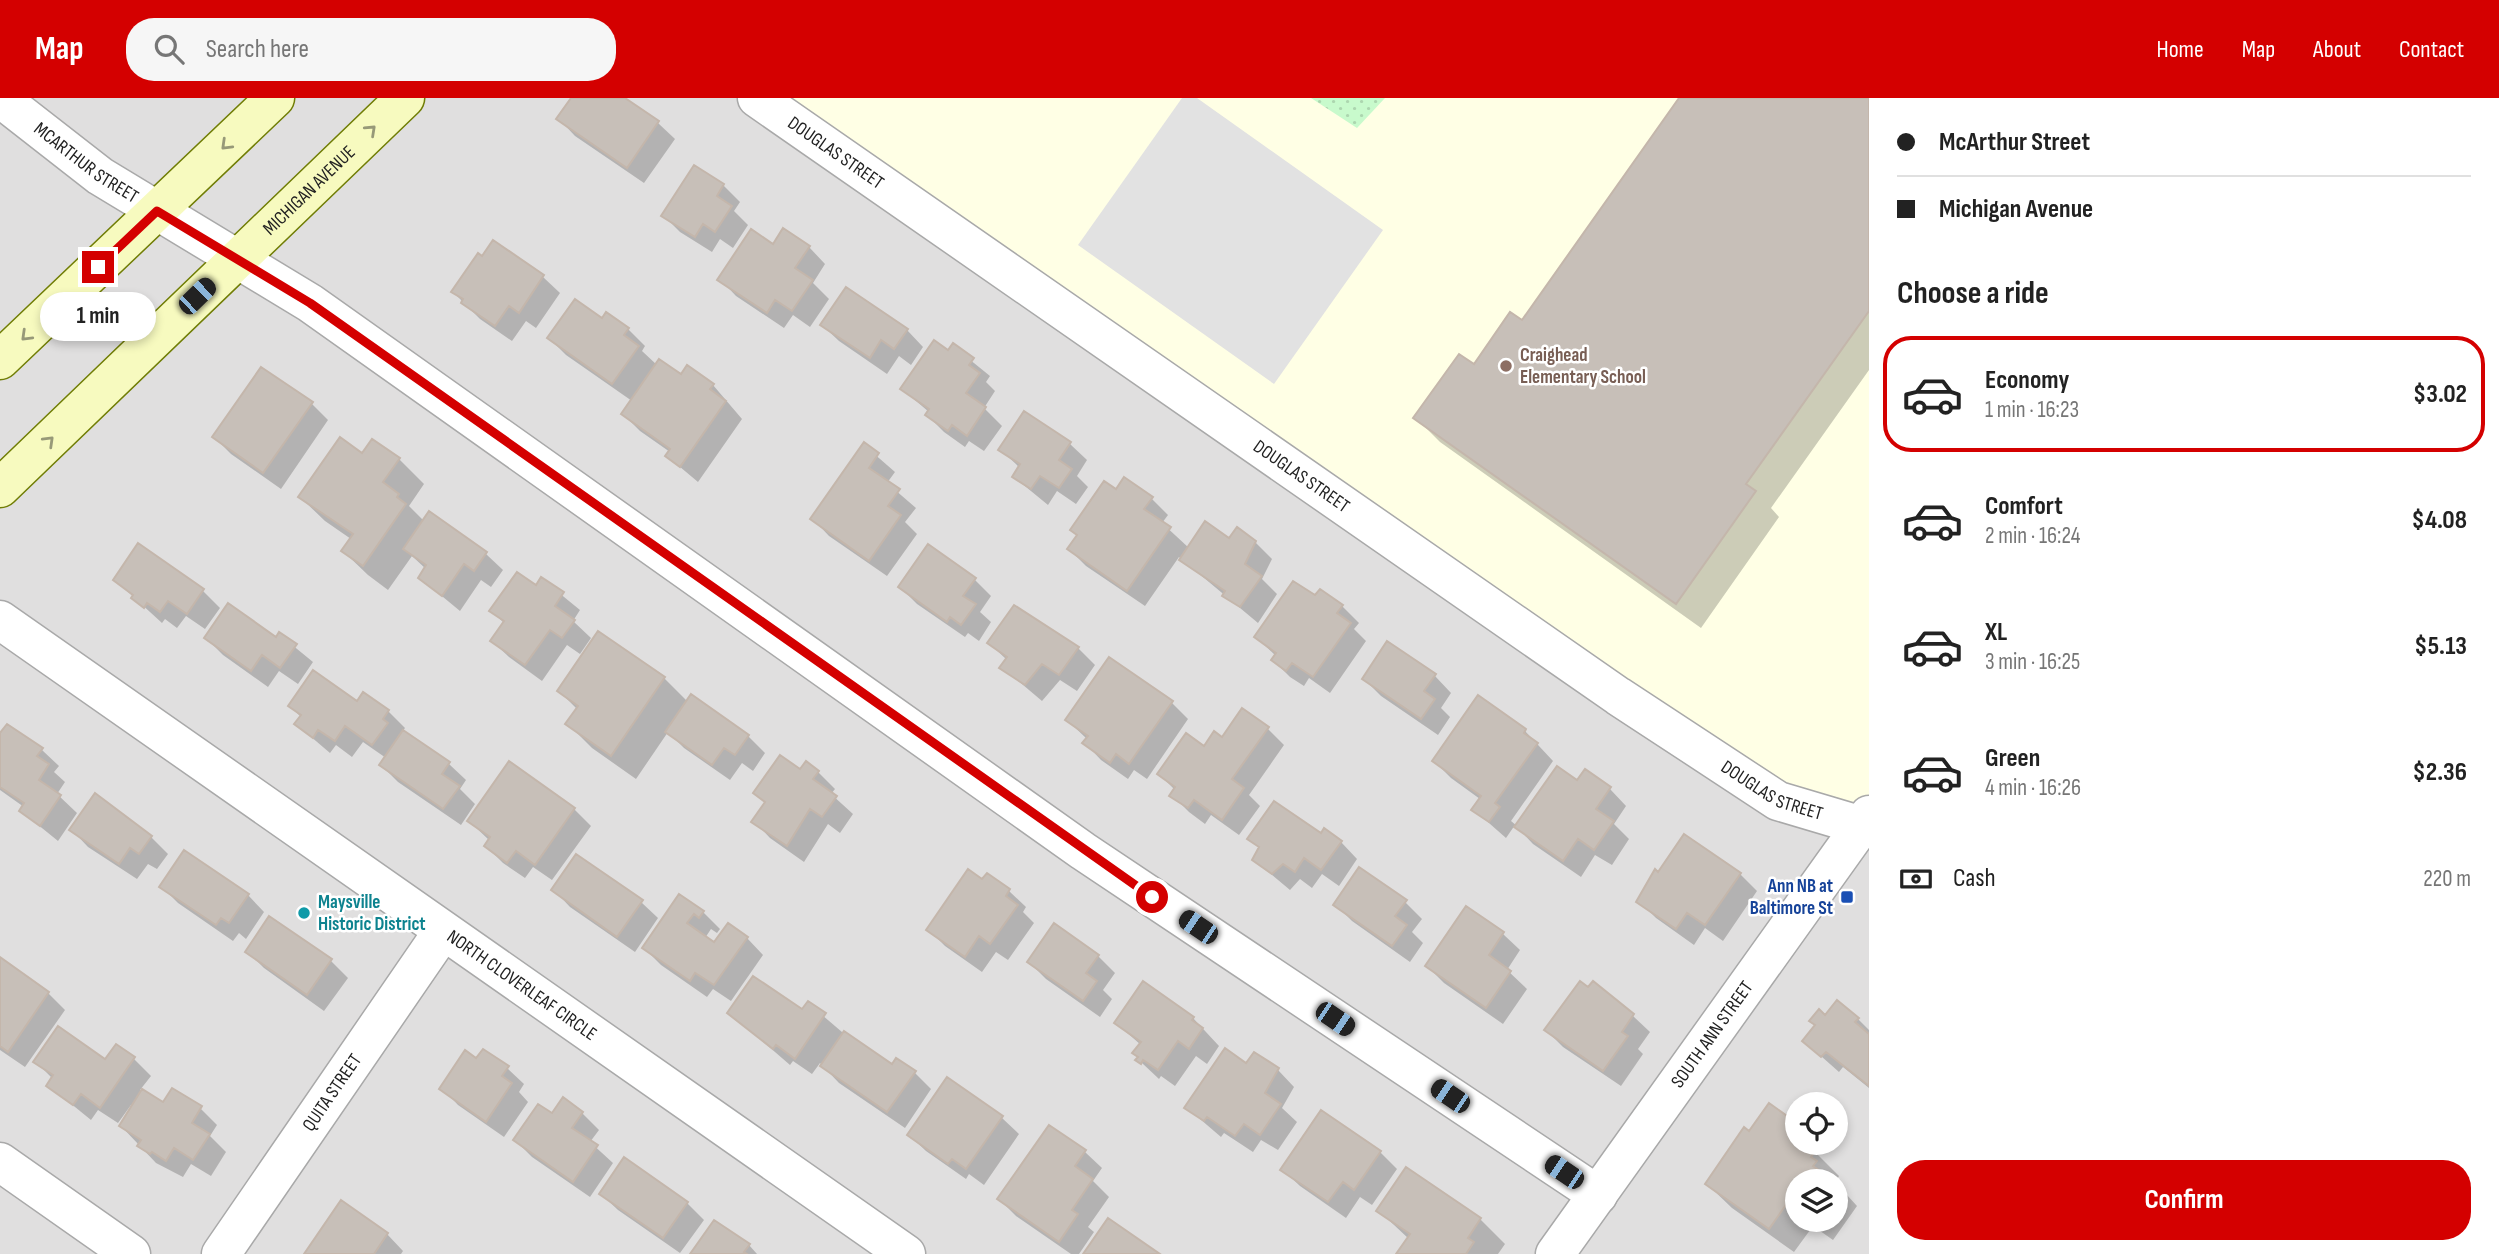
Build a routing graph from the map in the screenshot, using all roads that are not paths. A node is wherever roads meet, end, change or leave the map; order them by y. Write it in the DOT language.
graph roads {
  1 [pos="0,98"];
  2 [pos="275,98"];
  3 [pos="405,98"];
  4 [pos="757,98"];
  5 [pos="157,211"];
  6 [pos="236,258"];
  7 [pos="0,360"];
  8 [pos="0,488"];
  9 [pos="0,620"];
  10 [pos="1867,823"];
  11 [pos="443,931"];
  12 [pos="0,1162"];
  13 [pos="1598,1195"];
  14 [pos="131,1254"];
  15 [pos="221,1254"];
  16 [pos="906,1254"];
  17 [pos="1555,1254"];
  1 -- 5 [label="street, MCARTHUR STREET"];
  2 -- 5 [label="main road, one-way"];
  6 -- 3 [label="main road, MICHIGAN AVENUE, one-way"];
  4 -- 10 [label="street, DOUGLAS STREET"];
  5 -- 6 [label="street, MCARTHUR STREET"];
  5 -- 7 [label="main road, one-way"];
  8 -- 6 [label="main road, MICHIGAN AVENUE, one-way"];
  6 -- 13 [label="street, MCARTHUR STREET"];
  9 -- 11 [label="street, NORTH CLOVERLEAF CIRCLE"];
  10 -- 13 [label="street, SOUTH ANN STREET"];
  11 -- 15 [label="street, QUITA STREET"];
  11 -- 16 [label="street, NORTH CLOVERLEAF CIRCLE"];
  12 -- 14 [label="street"];
  13 -- 17 [label="street, SOUTH ANN STREET"];
}
